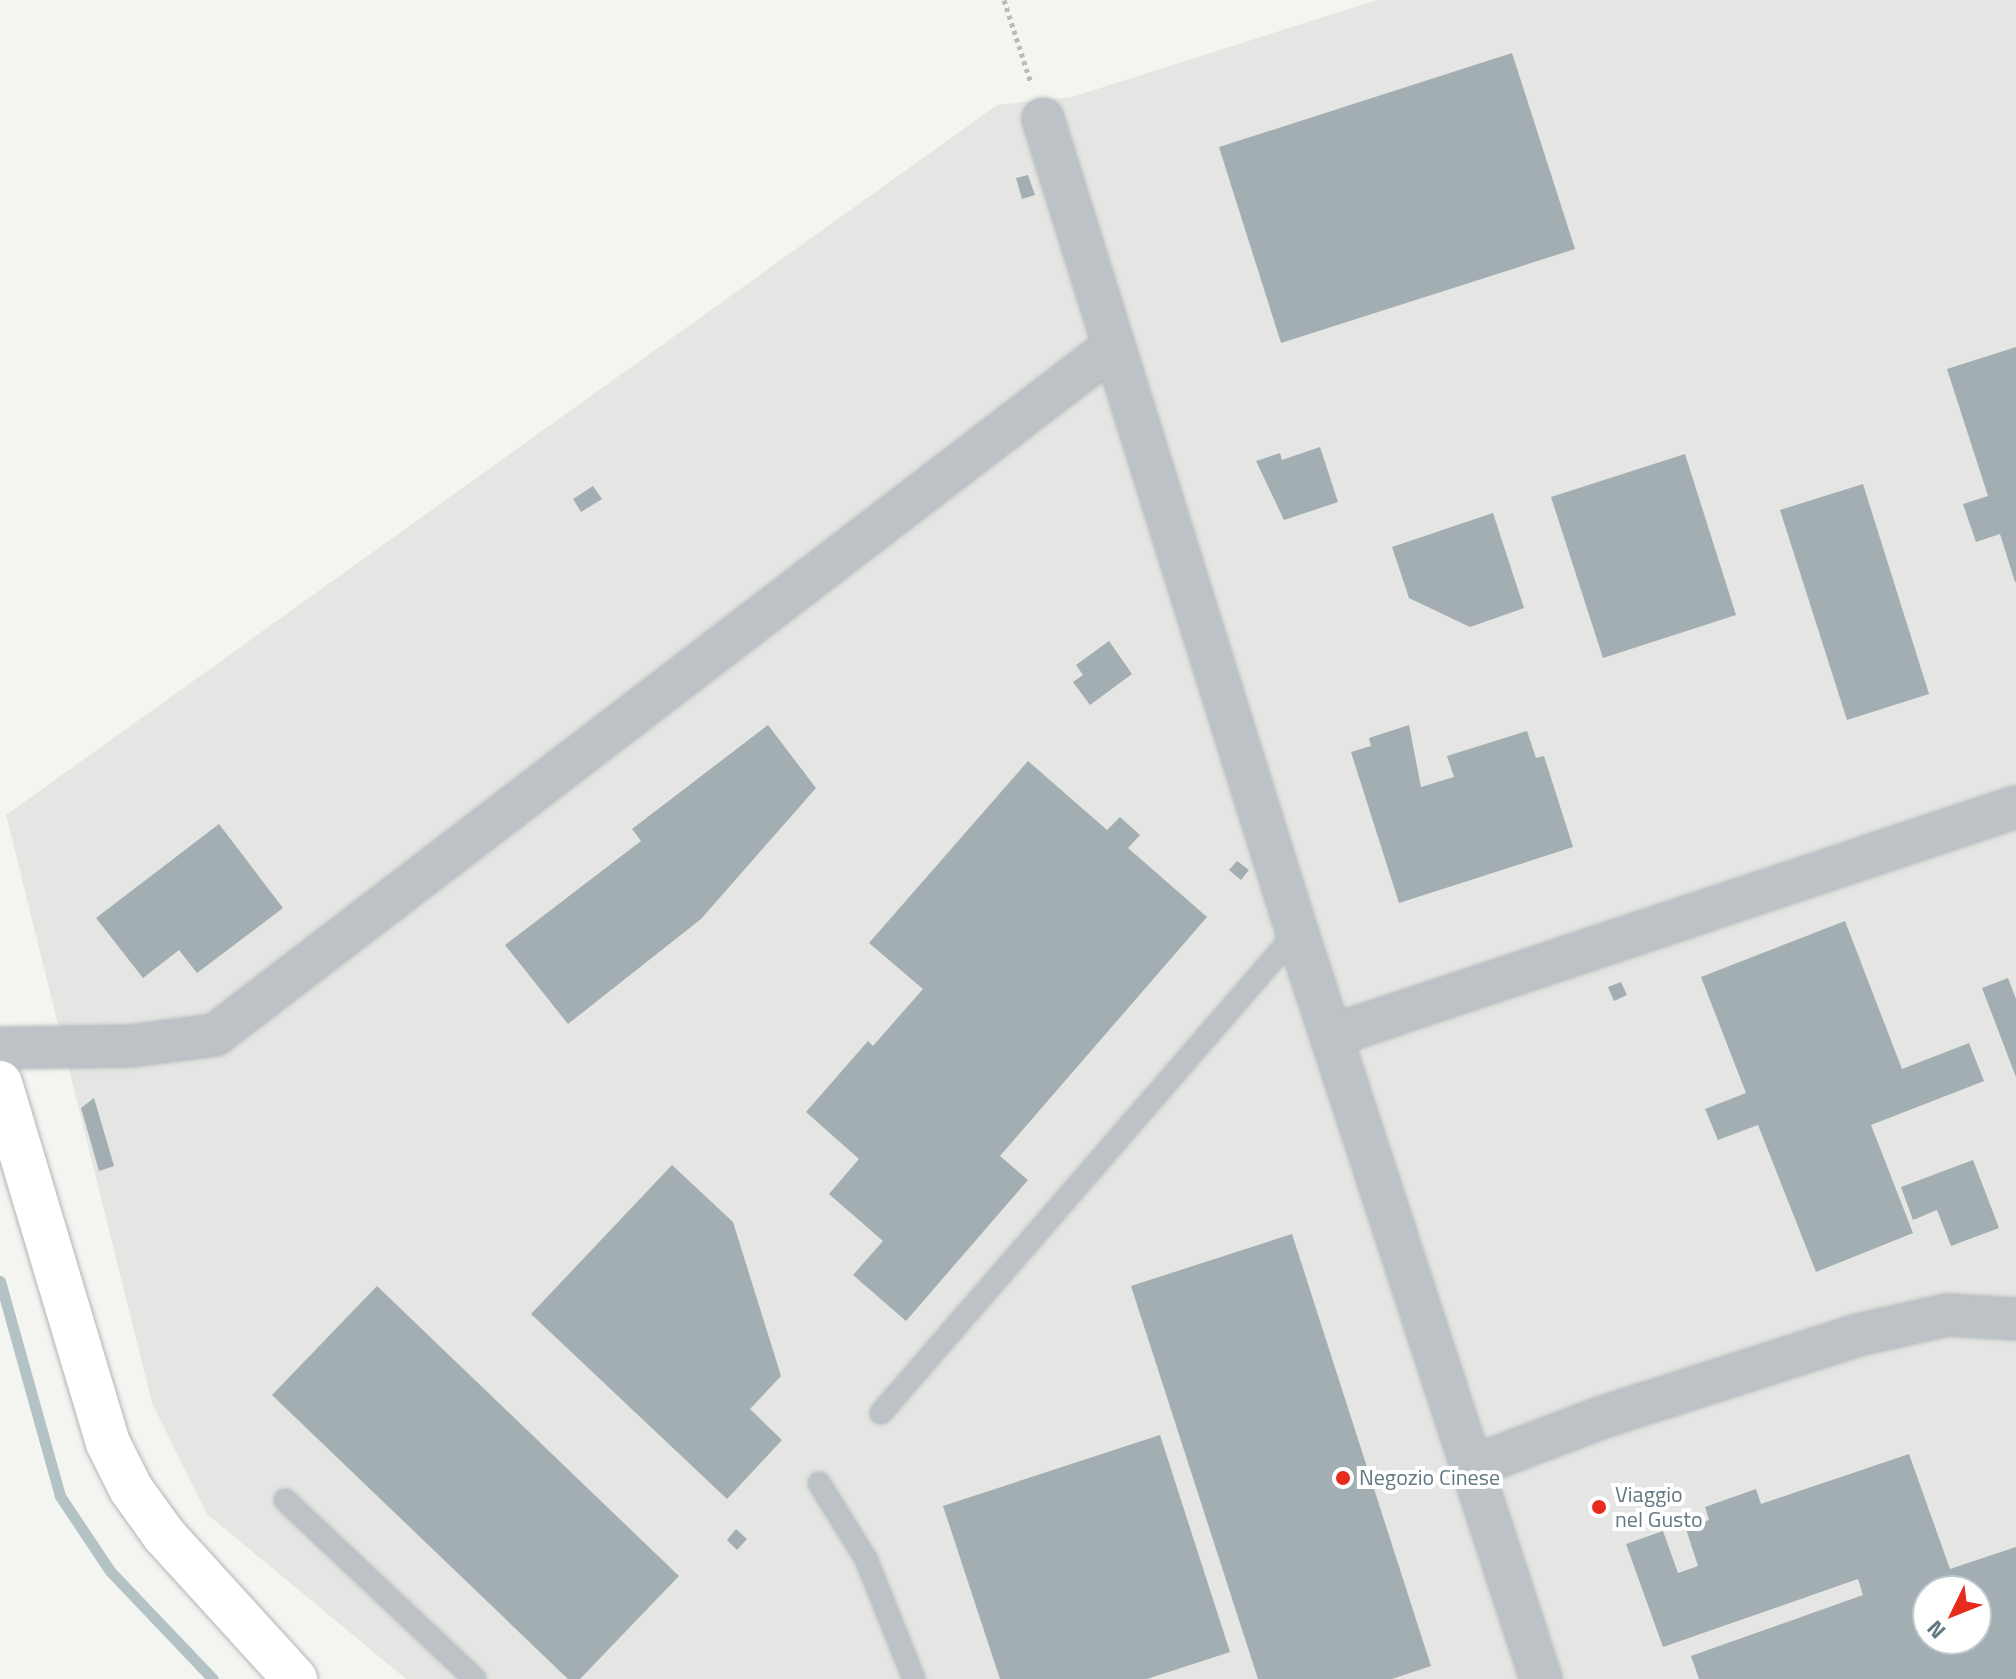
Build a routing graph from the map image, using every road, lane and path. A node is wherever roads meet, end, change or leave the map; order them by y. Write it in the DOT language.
graph roads {
  1 [pos="1004,0"];
  2 [pos="1043,119"];
  3 [pos="1113,347"];
  4 [pos="2016,807"];
  5 [pos="1297,932"];
  6 [pos="1331,1036"];
  7 [pos="0,1048"];
  8 [pos="0,1083"];
  9 [pos="2016,1319"];
  10 [pos="881,1413"];
  11 [pos="1474,1466"];
  12 [pos="819,1483"];
  13 [pos="285,1500"];
  14 [pos="295,1679"];
  15 [pos="475,1679"];
  16 [pos="914,1679"];
  17 [pos="1541,1679"];
  1 -- 2 [label="path"];
  2 -- 3 [label="street"];
  3 -- 5 [label="street"];
  3 -- 7 [label="street"];
  4 -- 6 [label="street"];
  5 -- 6 [label="street"];
  5 -- 10 [label="lane"];
  6 -- 11 [label="street"];
  8 -- 14 [label="street"];
  9 -- 11 [label="street"];
  11 -- 17 [label="street"];
  12 -- 16 [label="lane"];
  13 -- 15 [label="lane"];
}
